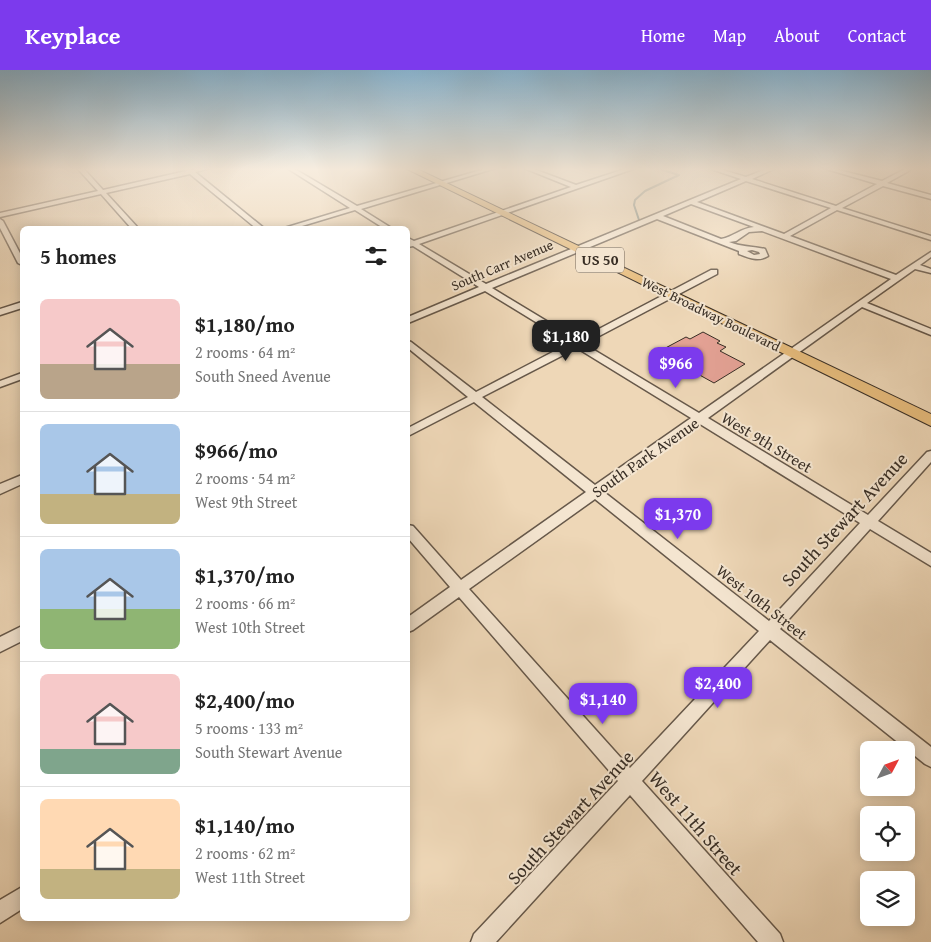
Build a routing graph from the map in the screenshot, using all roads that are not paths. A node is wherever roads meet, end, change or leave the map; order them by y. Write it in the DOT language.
graph roads {
  1 [pos="28,209"];
  2 [pos="118,209"];
  3 [pos="236,209"];
  4 [pos="354,209"];
  5 [pos="357,209"];
  6 [pos="493,209"];
  7 [pos="514,209"];
  8 [pos="674,209"];
  9 [pos="707,209"];
  10 [pos="836,209"];
  11 [pos="839,209"];
  12 [pos="502,213"];
  13 [pos="0,215"];
  14 [pos="656,216"];
  15 [pos="0,221"];
  16 [pos="133,226"];
  17 [pos="258,226"];
  18 [pos="294,226"];
  19 [pos="385,226"];
  20 [pos="748,226"];
  21 [pos="706,236"];
  22 [pos="785,236"];
  23 [pos="734,237"];
  24 [pos="931,238"];
  25 [pos="717,240"];
  26 [pos="410,242"];
  27 [pos="410,243"];
  28 [pos="577,249"];
  29 [pos="743,250"];
  30 [pos="931,254"];
  31 [pos="20,259"];
  32 [pos="915,266"];
  33 [pos="931,271"];
  34 [pos="714,272"];
  35 [pos="897,278"];
  36 [pos="486,287"];
  37 [pos="669,294"];
  38 [pos="861,304"];
  39 [pos="20,306"];
  40 [pos="0,312"];
  41 [pos="410,319"];
  42 [pos="931,332"];
  43 [pos="576,343"];
  44 [pos="410,346"];
  45 [pos="790,353"];
  46 [pos="20,377"];
  47 [pos="0,384"];
  48 [pos="474,396"];
  49 [pos="699,418"];
  50 [pos="931,421"];
  51 [pos="410,431"];
  52 [pos="931,455"];
  53 [pos="20,481"];
  54 [pos="0,489"];
  55 [pos="595,492"];
  56 [pos="869,522"];
  57 [pos="410,532"];
  58 [pos="931,560"];
  59 [pos="459,588"];
  60 [pos="410,624"];
  61 [pos="770,630"];
  62 [pos="20,634"];
  63 [pos="0,645"];
  64 [pos="931,758"];
  65 [pos="630,780"];
  66 [pos="20,898"];
  67 [pos="0,913"];
  68 [pos="482,942"];
  69 [pos="772,942"];
  1 -- 13 [label="street"];
  2 -- 16 [label="street"];
  3 -- 17 [label="street"];
  4 -- 18 [label="street"];
  5 -- 19 [label="street"];
  6 -- 12 [label="highway, West Broadway Boulevard / US 50"];
  7 -- 12 [label="street"];
  8 -- 14 [label="street, South Carr Avenue"];
  9 -- 20 [label="street"];
  10 -- 22 [label="street"];
  11 -- 24 [label="street"];
  12 -- 26 [label="street"];
  12 -- 28 [label="highway, West Broadway Boulevard / US 50"];
  14 -- 21 [label="street"];
  14 -- 28 [label="street, South Carr Avenue"];
  15 -- 31 [label="street"];
  20 -- 22 [label="street"];
  20 -- 23 [label="street"];
  21 -- 23 [label="street"];
  21 -- 25 [label="street"];
  22 -- 35 [label="street"];
  23 -- 25 [label="street"];
  25 -- 29 [label="street"];
  27 -- 36 [label="street, West 9th Street"];
  28 -- 36 [label="street, South Carr Avenue"];
  28 -- 37 [label="highway, West Broadway Boulevard / US 50"];
  30 -- 32 [label="street, South Park Avenue"];
  32 -- 33 [label="street"];
  32 -- 35 [label="street, South Park Avenue"];
  34 -- 37 [label="street"];
  35 -- 38 [label="street, South Park Avenue"];
  36 -- 41 [label="street, South Carr Avenue"];
  36 -- 43 [label="street, West 9th Street"];
  37 -- 43 [label="street"];
  37 -- 45 [label="highway, West Broadway Boulevard / US 50"];
  38 -- 42 [label="street"];
  38 -- 45 [label="street, South Park Avenue"];
  39 -- 40 [label="street"];
  43 -- 48 [label="street"];
  43 -- 49 [label="street, West 9th Street"];
  44 -- 48 [label="street, West 10th Street"];
  45 -- 49 [label="street, South Park Avenue"];
  45 -- 50 [label="highway, West Broadway Boulevard / US 50"];
  46 -- 47 [label="street"];
  48 -- 51 [label="street"];
  48 -- 55 [label="street, West 10th Street"];
  49 -- 55 [label="street, South Park Avenue"];
  49 -- 56 [label="street, West 9th Street"];
  52 -- 56 [label="street, South Stewart Avenue"];
  53 -- 54 [label="street"];
  55 -- 59 [label="street, South Park Avenue"];
  55 -- 61 [label="street, West 10th Street"];
  56 -- 58 [label="street, West 9th Street"];
  56 -- 61 [label="street, South Stewart Avenue"];
  57 -- 59 [label="street, West 11th Street"];
  59 -- 60 [label="street, South Park Avenue"];
  59 -- 65 [label="street, West 11th Street"];
  61 -- 64 [label="street, West 10th Street"];
  61 -- 65 [label="street, South Stewart Avenue"];
  62 -- 63 [label="street"];
  65 -- 68 [label="street, South Stewart Avenue"];
  65 -- 69 [label="street, West 11th Street"];
  66 -- 67 [label="street"];
}
